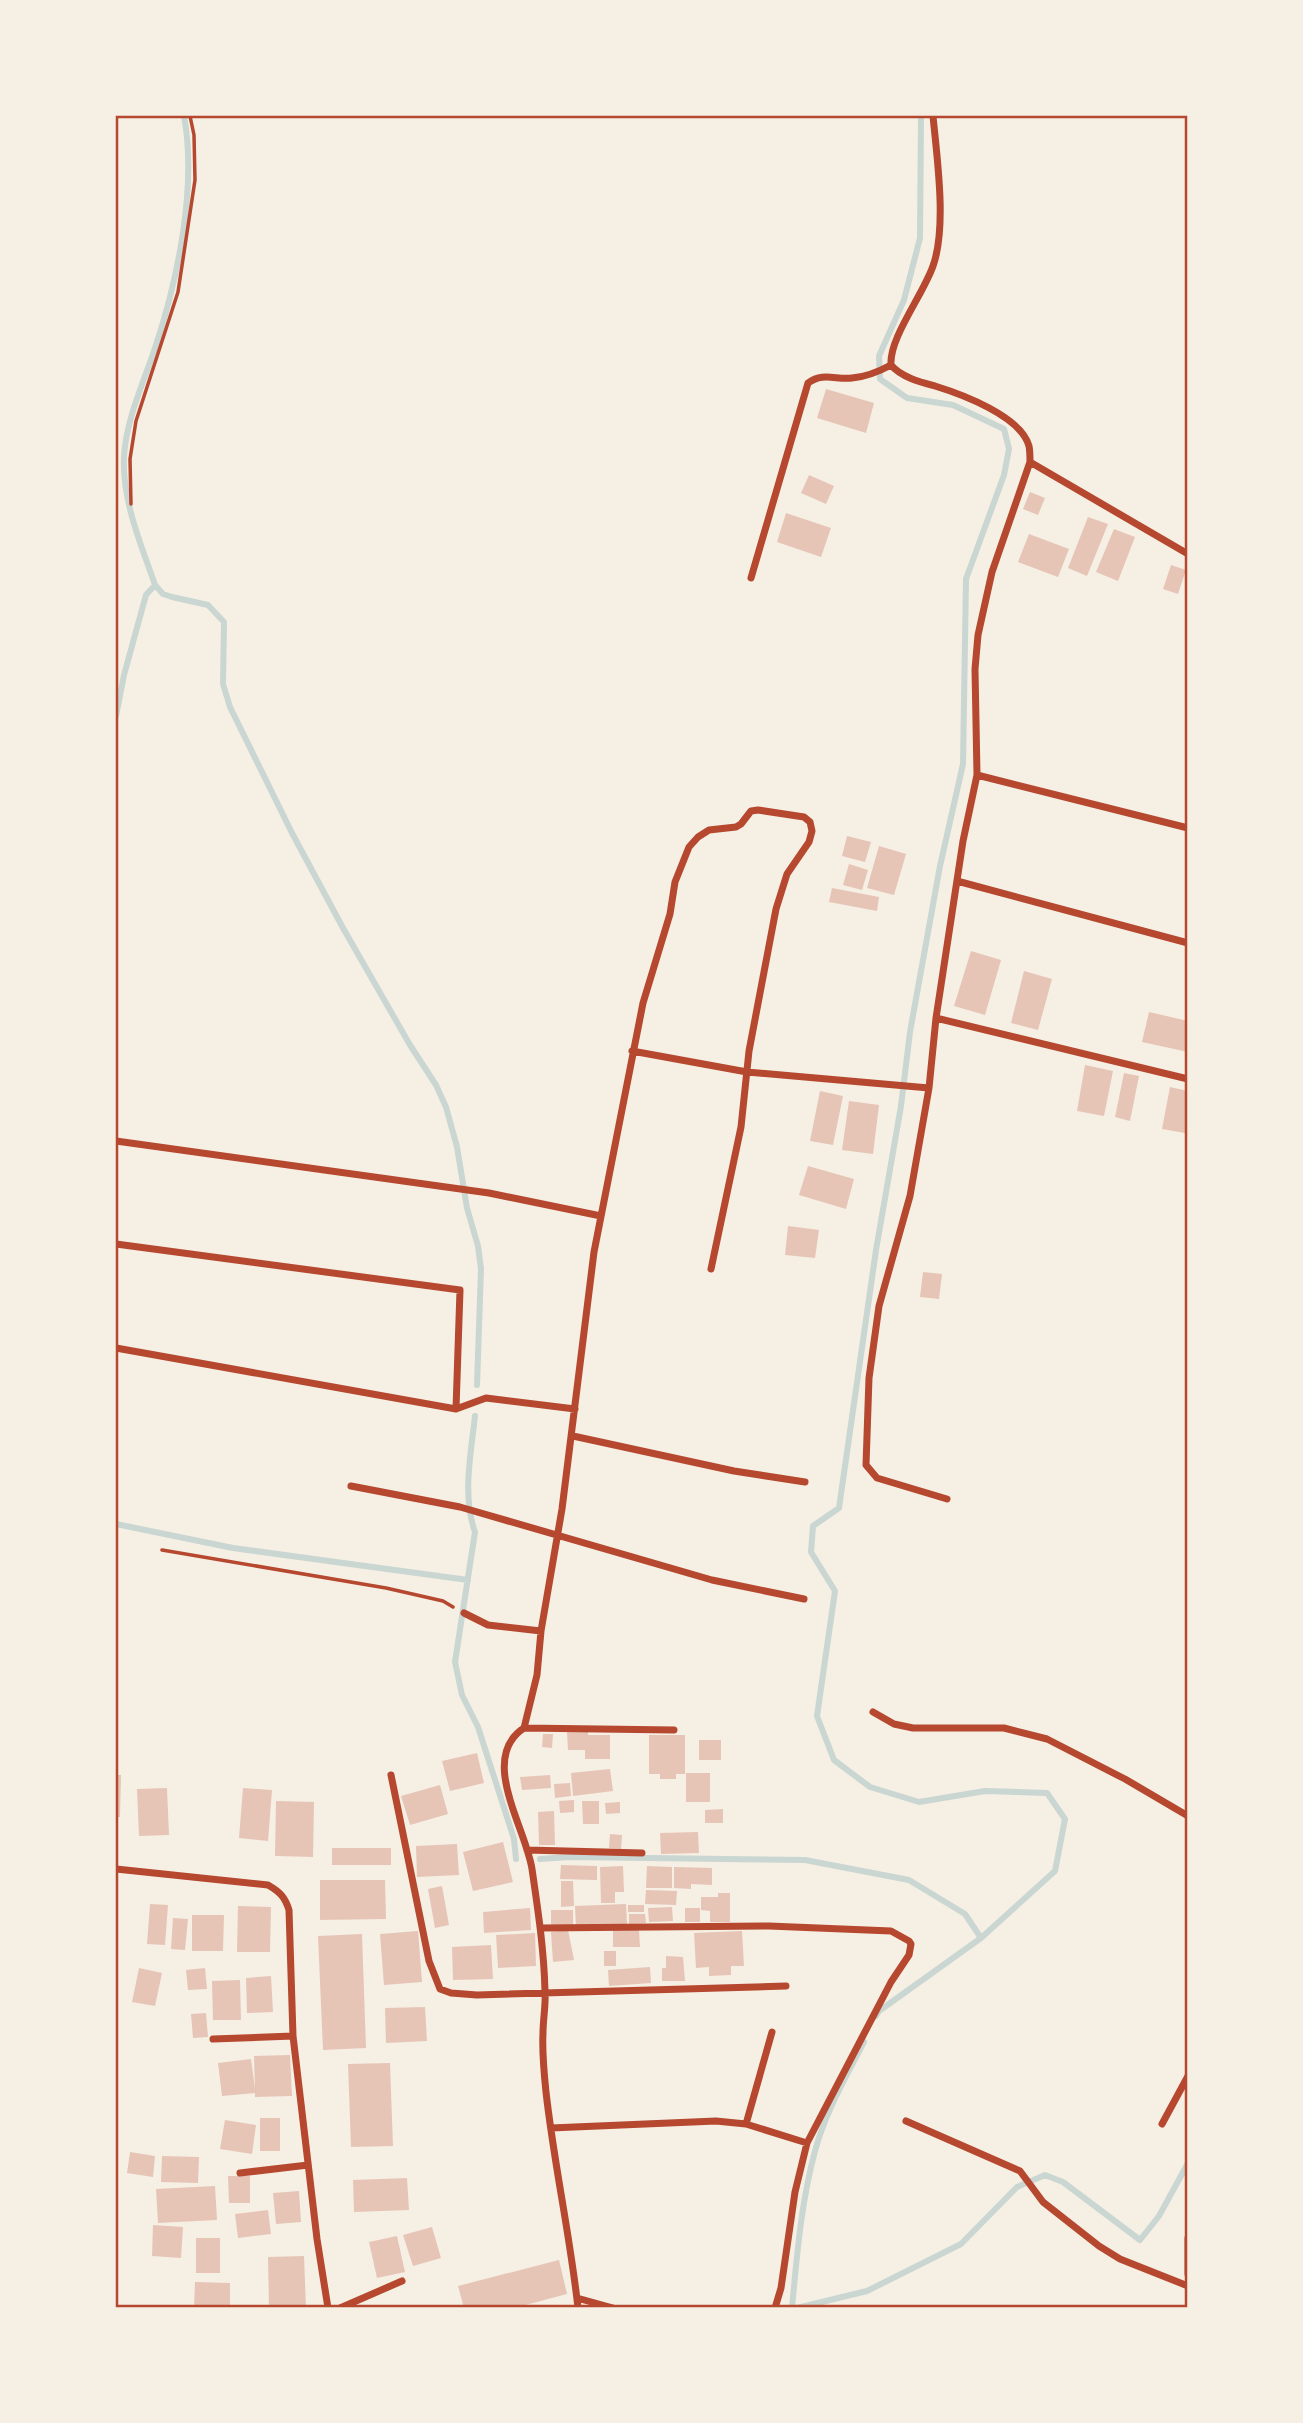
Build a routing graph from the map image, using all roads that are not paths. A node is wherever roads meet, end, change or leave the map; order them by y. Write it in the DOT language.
graph roads {
  1 [pos="933,116"];
  2 [pos="887,367"];
  3 [pos="1030,462"];
  4 [pos="1188,554"];
  5 [pos="751,578"];
  6 [pos="977,775"];
  7 [pos="1188,828"];
  8 [pos="957,881"];
  9 [pos="1188,943"];
  10 [pos="936,1018"];
  11 [pos="632,1051"];
  12 [pos="747,1072"];
  13 [pos="1188,1079"];
  14 [pos="929,1088"];
  15 [pos="116,1141"];
  16 [pos="601,1216"];
  17 [pos="116,1244"];
  18 [pos="711,1269"];
  19 [pos="116,1348"];
  20 [pos="456,1409"];
  21 [pos="575,1409"];
  22 [pos="573,1436"];
  23 [pos="805,1482"];
  24 [pos="351,1486"];
  25 [pos="947,1499"];
  26 [pos="558,1537"];
  27 [pos="804,1599"];
  28 [pos="464,1613"];
  29 [pos="541,1631"];
  30 [pos="873,1712"];
  31 [pos="524,1728"];
  32 [pos="674,1730"];
  33 [pos="391,1775"];
  34 [pos="1188,1816"];
  35 [pos="527,1850"];
  36 [pos="642,1853"];
  37 [pos="116,1869"];
  38 [pos="541,1928"];
  39 [pos="786,1986"];
  40 [pos="545,1994"];
  41 [pos="772,2032"];
  42 [pos="293,2036"];
  43 [pos="213,2039"];
  44 [pos="1188,2076"];
  45 [pos="906,2121"];
  46 [pos="746,2124"];
  47 [pos="1162,2124"];
  48 [pos="551,2128"];
  49 [pos="807,2143"];
  50 [pos="308,2165"];
  51 [pos="240,2173"];
  52 [pos="1188,2238"];
  53 [pos="1188,2274"];
  54 [pos="402,2281"];
  55 [pos="1188,2286"];
  56 [pos="578,2303"];
  57 [pos="328,2308"];
  58 [pos="340,2308"];
  59 [pos="613,2308"];
  60 [pos="775,2308"];
  1 -- 2 [label="street"];
  2 -- 3 [label="street"];
  2 -- 5 [label="street"];
  3 -- 4 [label="street"];
  3 -- 6 [label="street"];
  6 -- 7 [label="street"];
  6 -- 8 [label="street"];
  8 -- 9 [label="street"];
  8 -- 10 [label="street"];
  10 -- 13 [label="street"];
  10 -- 14 [label="street"];
  11 -- 12 [label="street"];
  11 -- 12 [label="street"];
  11 -- 16 [label="street"];
  12 -- 14 [label="street"];
  12 -- 18 [label="street"];
  14 -- 25 [label="street"];
  15 -- 16 [label="street"];
  16 -- 21 [label="street"];
  17 -- 20 [label="street"];
  19 -- 20 [label="street"];
  20 -- 21 [label="street"];
  21 -- 22 [label="street"];
  22 -- 23 [label="street"];
  22 -- 26 [label="street"];
  24 -- 26 [label="street"];
  26 -- 27 [label="street"];
  26 -- 29 [label="street"];
  28 -- 29 [label="street"];
  29 -- 31 [label="street"];
  30 -- 34 [label="street"];
  31 -- 32 [label="street"];
  31 -- 35 [label="street"];
  33 -- 40 [label="street"];
  35 -- 36 [label="street"];
  35 -- 38 [label="street"];
  37 -- 42 [label="street"];
  38 -- 40 [label="street"];
  38 -- 49 [label="street"];
  39 -- 40 [label="street"];
  40 -- 48 [label="street"];
  41 -- 46 [label="street"];
  42 -- 43 [label="street"];
  42 -- 50 [label="street"];
  44 -- 47 [label="street"];
  45 -- 55 [label="street"];
  46 -- 48 [label="street"];
  46 -- 49 [label="street"];
  48 -- 56 [label="street"];
  49 -- 60 [label="street"];
  50 -- 51 [label="street"];
  50 -- 57 [label="street"];
  52 -- 53 [label="street"];
  54 -- 58 [label="street"];
  56 -- 59 [label="street"];
}
